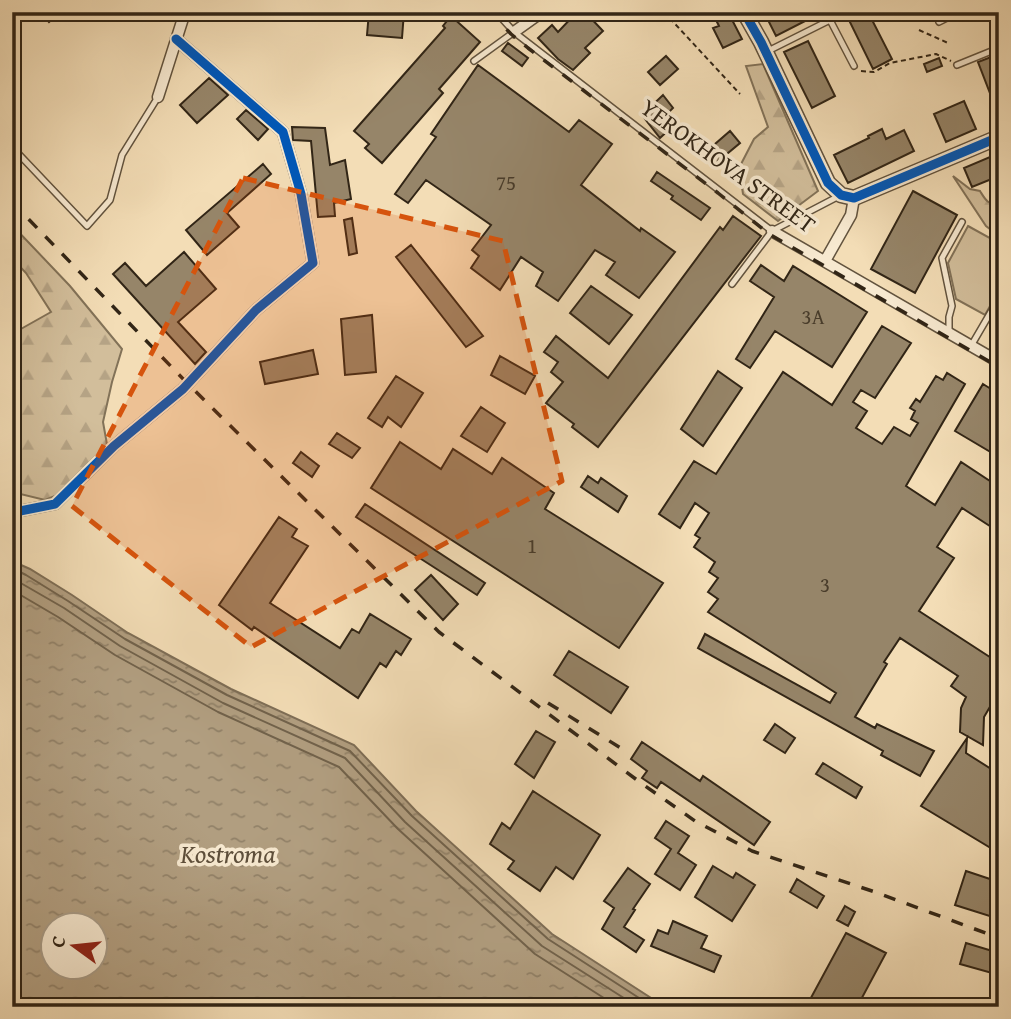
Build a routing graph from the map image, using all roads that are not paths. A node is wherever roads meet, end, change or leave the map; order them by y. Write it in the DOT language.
graph roads {
  1 [pos="185,12"];
  2 [pos="496,12"];
  3 [pos="542,12"];
  4 [pos="744,12"];
  5 [pos="827,12"];
  6 [pos="953,12"];
  7 [pos="830,20"];
  8 [pos="939,22"];
  9 [pos="514,32"];
  10 [pos="176,39"];
  11 [pos="999,48"];
  12 [pos="766,52"];
  13 [pos="474,61"];
  14 [pos="958,65"];
  15 [pos="854,66"];
  16 [pos="158,97"];
  17 [pos="999,137"];
  18 [pos="12,147"];
  19 [pos="847,196"];
  20 [pos="962,222"];
  21 [pos="772,231"];
  22 [pos="825,261"];
  23 [pos="732,284"];
  24 [pos="999,298"];
  25 [pos="949,333"];
  26 [pos="971,346"];
  27 [pos="999,362"];
  28 [pos="12,508"];
  1 -- 10 [label="street"];
  2 -- 9 [label="lane, YEROKHOVA STREET"];
  3 -- 9 [label="street"];
  4 -- 12 [label="street"];
  5 -- 7 [label="lane"];
  6 -- 8 [label="lane"];
  7 -- 12 [label="lane"];
  7 -- 15 [label="lane"];
  9 -- 13 [label="lane"];
  9 -- 21 [label="lane, YEROKHOVA STREET"];
  10 -- 16 [label="street"];
  10 -- 28 [label="street"];
  11 -- 14 [label="lane"];
  12 -- 19 [label="street"];
  16 -- 18 [label="lane"];
  17 -- 19 [label="street"];
  19 -- 21 [label="lane"];
  19 -- 22 [label="street"];
  20 -- 25 [label="lane"];
  21 -- 22 [label="street, YEROKHOVA STREET"];
  21 -- 23 [label="lane"];
  22 -- 25 [label="street, YEROKHOVA STREET"];
  24 -- 26 [label="lane"];
  25 -- 26 [label="street, YEROKHOVA STREET"];
  26 -- 27 [label="street, YEROKHOVA STREET"];
}
